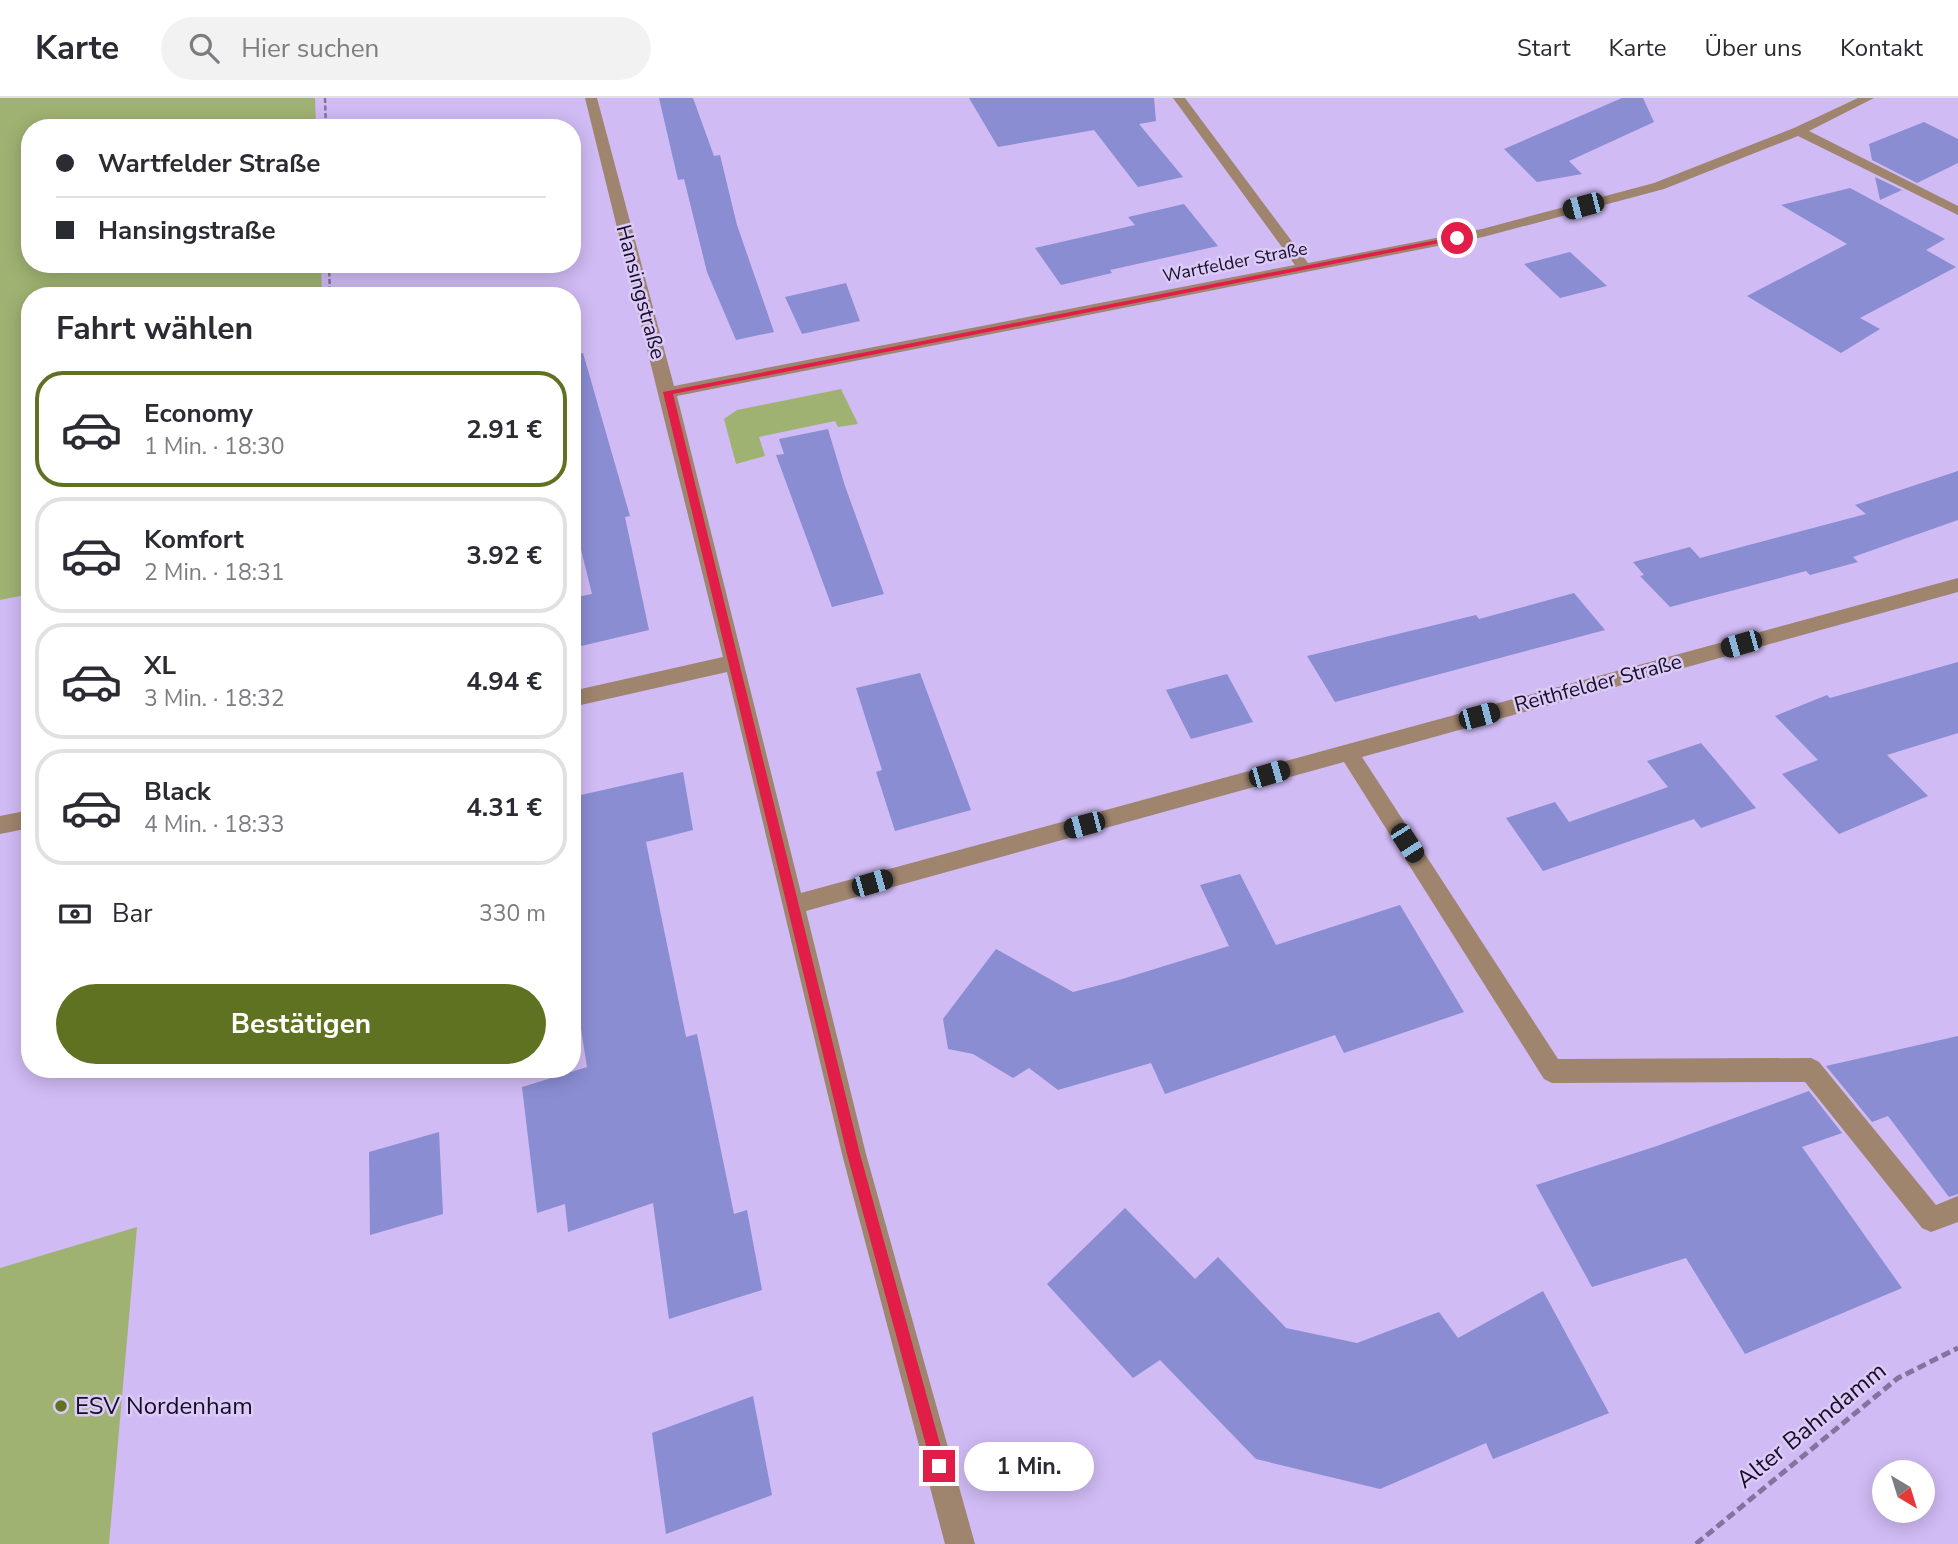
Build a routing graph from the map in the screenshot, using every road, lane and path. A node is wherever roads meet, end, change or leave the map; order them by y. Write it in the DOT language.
graph roads {
  1 [pos="326,98"];
  2 [pos="590,98"];
  3 [pos="1178,98"];
  4 [pos="1868,98"];
  5 [pos="326,119"];
  6 [pos="1799,131"];
  7 [pos="1958,211"];
  8 [pos="1306,268"];
  9 [pos="668,392"];
  10 [pos="1958,585"];
  11 [pos="732,663"];
  12 [pos="581,697"];
  13 [pos="1348,752"];
  14 [pos="21,821"];
  15 [pos="0,825"];
  16 [pos="793,905"];
  17 [pos="1958,1209"];
  18 [pos="1958,1348"];
  19 [pos="960,1544"];
  20 [pos="1696,1544"];
  1 -- 5 [label="path"];
  2 -- 9 [label="street, Hansingstraße"];
  3 -- 8 [label="street"];
  4 -- 6 [label="street, Wartfelder Straße"];
  6 -- 7 [label="street"];
  6 -- 8 [label="street, Wartfelder Straße"];
  8 -- 9 [label="street, Wartfelder Straße"];
  9 -- 11 [label="street, Hansingstraße"];
  10 -- 13 [label="street, Reithfelder Straße"];
  11 -- 12 [label="street"];
  11 -- 16 [label="street, Hansingstraße"];
  13 -- 16 [label="street, Reithfelder Straße"];
  13 -- 17 [label="street"];
  14 -- 15 [label="street"];
  16 -- 19 [label="street, Hansingstraße"];
  18 -- 20 [label="path, Alter Bahndamm"];
}
